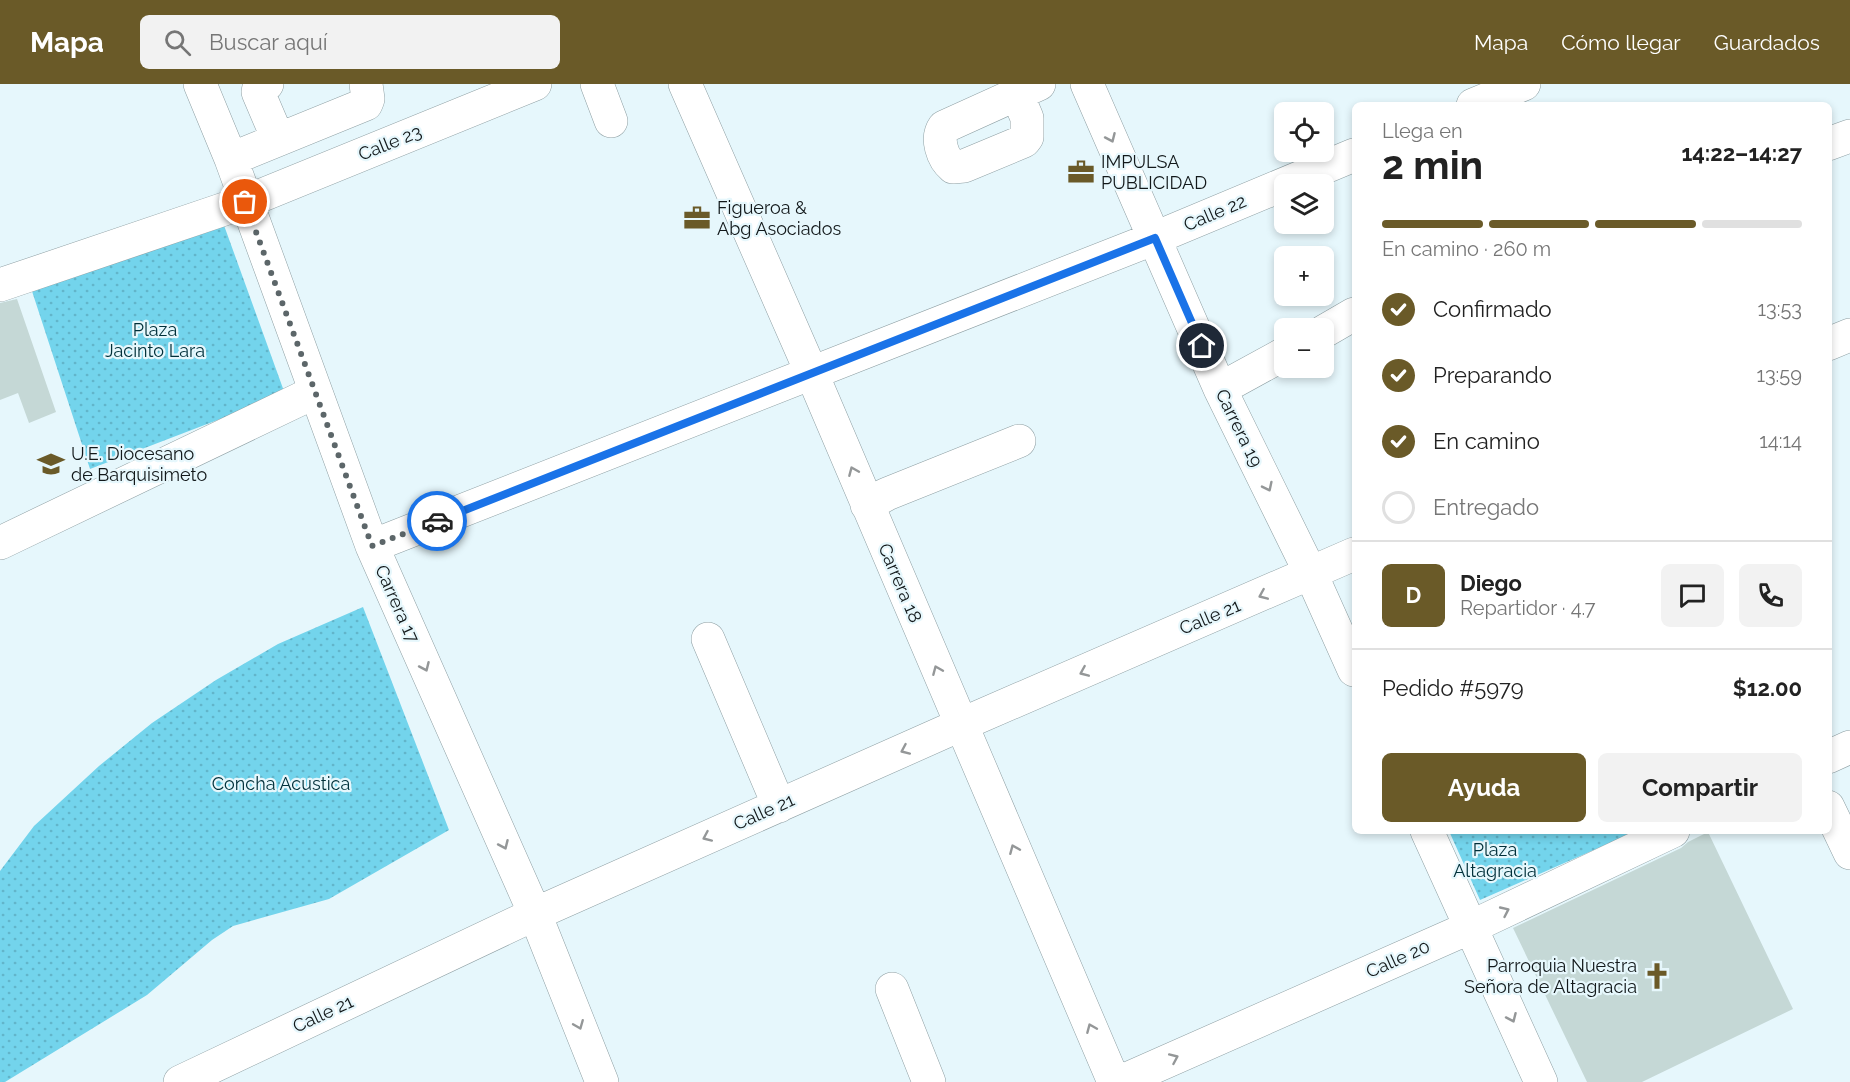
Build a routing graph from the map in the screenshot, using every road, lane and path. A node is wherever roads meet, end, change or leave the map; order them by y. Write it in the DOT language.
graph roads {
  1 [pos="200,84"];
  2 [pos="267,84"];
  3 [pos="366,84"];
  4 [pos="535,84"];
  5 [pos="597,84"];
  6 [pos="685,84"];
  7 [pos="1087,84"];
  8 [pos="1517,90"];
  9 [pos="1482,102"];
  10 [pos="612,122"];
  11 [pos="1850,136"];
  12 [pos="278,139"];
  13 [pos="1832,143"];
  14 [pos="1352,156"];
  15 [pos="231,159"];
  16 [pos="245,202"];
  17 [pos="1155,238"];
  18 [pos="0,285"];
  19 [pos="1352,315"];
  20 [pos="1334,326"];
  21 [pos="1850,335"];
  22 [pos="1832,342"];
  23 [pos="1274,359"];
  24 [pos="812,374"];
  25 [pos="1220,389"];
  26 [pos="315,392"];
  27 [pos="1019,441"];
  28 [pos="867,505"];
  29 [pos="0,543"];
  30 [pos="372,546"];
  31 [pos="1352,555"];
  32 [pos="1311,574"];
  33 [pos="708,639"];
  34 [pos="1352,666"];
  35 [pos="960,725"];
  36 [pos="1850,747"];
  37 [pos="1832,755"];
  38 [pos="779,806"];
  39 [pos="1832,815"];
  40 [pos="1428,834"];
  41 [pos="1667,834"];
  42 [pos="1850,853"];
  43 [pos="535,914"];
  44 [pos="1471,927"];
  45 [pos="892,989"];
  46 [pos="184,1081"];
  47 [pos="602,1082"];
  48 [pos="929,1082"];
  49 [pos="1114,1082"];
  50 [pos="1120,1082"];
  51 [pos="1541,1082"];
  1 -- 15 [label="street, Carrera 17"];
  2 -- 12 [label="street"];
  3 -- 12 [label="street"];
  4 -- 16 [label="street, Calle 23"];
  5 -- 10 [label="street"];
  6 -- 24 [label="street, Carrera 18"];
  7 -- 17 [label="street, Carrera 19, one-way"];
  8 -- 9 [label="street"];
  11 -- 13 [label="street"];
  12 -- 15 [label="street"];
  14 -- 17 [label="street, Calle 22"];
  15 -- 16 [label="street, Carrera 17"];
  16 -- 18 [label="street, Calle 23"];
  16 -- 26 [label="street, Carrera 17"];
  17 -- 24 [label="street, Calle 22"];
  17 -- 25 [label="street, Carrera 19"];
  19 -- 20 [label="street"];
  21 -- 22 [label="street"];
  23 -- 25 [label="street"];
  28 -- 24 [label="street, Carrera 18, one-way"];
  24 -- 30 [label="street, Calle 22"];
  25 -- 32 [label="street, Carrera 19, one-way"];
  26 -- 29 [label="street"];
  26 -- 30 [label="street, Carrera 17"];
  27 -- 28 [label="street"];
  35 -- 28 [label="street, Carrera 18, one-way"];
  30 -- 43 [label="street, Carrera 17, one-way"];
  31 -- 32 [label="street, Calle 21"];
  32 -- 34 [label="street, Carrera 19"];
  32 -- 35 [label="street, Calle 21, one-way"];
  33 -- 38 [label="street"];
  35 -- 38 [label="street, Calle 21, one-way"];
  49 -- 35 [label="street, Carrera 18, one-way"];
  36 -- 37 [label="street"];
  38 -- 43 [label="street, Calle 21, one-way"];
  39 -- 42 [label="street"];
  40 -- 44 [label="street"];
  44 -- 41 [label="street, Calle 20, one-way"];
  43 -- 46 [label="street, Calle 21"];
  43 -- 47 [label="street, Carrera 17, one-way"];
  50 -- 44 [label="street, Calle 20, one-way"];
  44 -- 51 [label="street, one-way"];
  45 -- 48 [label="street"];
}
